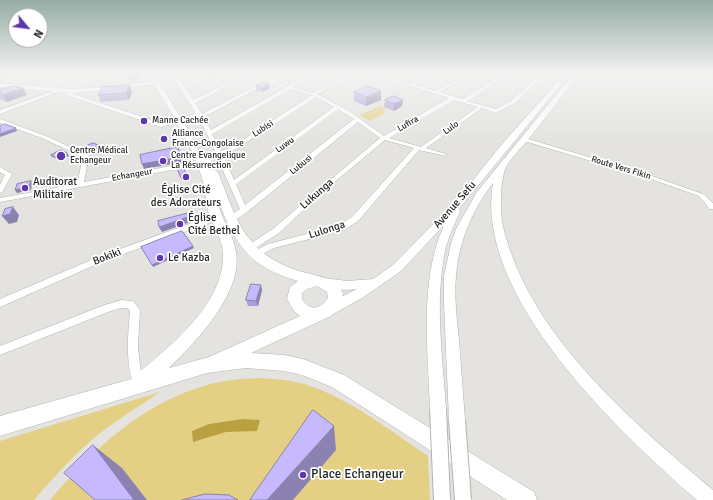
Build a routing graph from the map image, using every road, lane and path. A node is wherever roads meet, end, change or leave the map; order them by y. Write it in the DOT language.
graph roads {
  1 [pos="41,97"];
  2 [pos="78,97"];
  3 [pos="165,97"];
  4 [pos="168,97"];
  5 [pos="189,97"];
  6 [pos="202,97"];
  7 [pos="237,97"];
  8 [pos="273,97"];
  9 [pos="310,97"];
  10 [pos="321,97"];
  11 [pos="469,97"];
  12 [pos="518,97"];
  13 [pos="548,97"];
  14 [pos="557,97"];
  15 [pos="453,98"];
  16 [pos="463,101"];
  17 [pos="192,102"];
  18 [pos="337,107"];
  19 [pos="481,107"];
  20 [pos="0,112"];
  21 [pos="200,117"];
  22 [pos="358,119"];
  23 [pos="0,121"];
  24 [pos="179,121"];
  25 [pos="210,134"];
  26 [pos="384,138"];
  27 [pos="524,139"];
  28 [pos="419,148"];
  29 [pos="507,151"];
  30 [pos="219,155"];
  31 [pos="444,155"];
  32 [pos="206,161"];
  33 [pos="502,166"];
  34 [pos="0,169"];
  35 [pos="232,184"];
  36 [pos="80,186"];
  37 [pos="0,191"];
  38 [pos="0,200"];
  39 [pos="460,202"];
  40 [pos="713,207"];
  41 [pos="244,210"];
  42 [pos="216,217"];
  43 [pos="231,219"];
  44 [pos="251,252"];
  45 [pos="321,281"];
  46 [pos="377,282"];
  47 [pos="0,303"];
  48 [pos="324,312"];
  49 [pos="270,336"];
  50 [pos="0,351"];
  51 [pos="267,362"];
  52 [pos="207,365"];
  53 [pos="139,384"];
  54 [pos="0,426"];
  55 [pos="442,500"];
  56 [pos="463,500"];
  57 [pos="526,500"];
  58 [pos="711,500"];
  1 -- 20 [label="street"];
  2 -- 24 [label="street"];
  3 -- 24 [label="highway"];
  4 -- 32 [label="highway"];
  5 -- 17 [label="street"];
  6 -- 17 [label="street"];
  7 -- 21 [label="street"];
  8 -- 25 [label="street"];
  9 -- 30 [label="street, Lubisi"];
  10 -- 18 [label="street"];
  11 -- 16 [label="street"];
  12 -- 19 [label="street"];
  13 -- 29 [label="main road, Avenue Sefu"];
  14 -- 27 [label="main road, Avenue Sefu"];
  15 -- 16 [label="street"];
  15 -- 26 [label="street, Lufira"];
  16 -- 19 [label="street"];
  17 -- 21 [label="street"];
  18 -- 22 [label="street"];
  18 -- 35 [label="street, Luwu"];
  19 -- 28 [label="street, Lulo"];
  21 -- 25 [label="street"];
  22 -- 26 [label="street"];
  22 -- 41 [label="street, Lubusi"];
  23 -- 36 [label="street"];
  24 -- 32 [label="highway"];
  25 -- 30 [label="street"];
  26 -- 28 [label="street"];
  26 -- 44 [label="street, Lukunga"];
  27 -- 29 [label="main road, Avenue Sefu"];
  27 -- 40 [label="street, Route Vers Fikin"];
  28 -- 31 [label="street"];
  28 -- 44 [label="street, Lulonga"];
  29 -- 33 [label="main road"];
  29 -- 39 [label="main road, Avenue Sefu"];
  30 -- 32 [label="street, Lubisi"];
  30 -- 35 [label="street"];
  32 -- 36 [label="street, Echangeur"];
  32 -- 42 [label="highway"];
  32 -- 43 [label="highway"];
  33 -- 56 [label="main road, bridge"];
  33 -- 58 [label="main road"];
  34 -- 37 [label="street"];
  35 -- 41 [label="street"];
  36 -- 38 [label="street, Echangeur"];
  39 -- 46 [label="main road, Avenue Sefu"];
  39 -- 55 [label="main road, bridge"];
  41 -- 43 [label="street, Lubusi"];
  42 -- 47 [label="street, Bokiki"];
  42 -- 53 [label="highway"];
  43 -- 44 [label="highway"];
  44 -- 45 [label="highway"];
  45 -- 46 [label="main road"];
  45 -- 48 [label="highway"];
  45 -- 48 [label="highway"];
  46 -- 48 [label="main road, Avenue Sefu"];
  48 -- 49 [label="highway"];
  49 -- 51 [label="highway"];
  49 -- 52 [label="highway"];
  50 -- 53 [label="street"];
  51 -- 52 [label="highway"];
  51 -- 57 [label="highway"];
  52 -- 53 [label="highway"];
  53 -- 54 [label="highway"];
}
